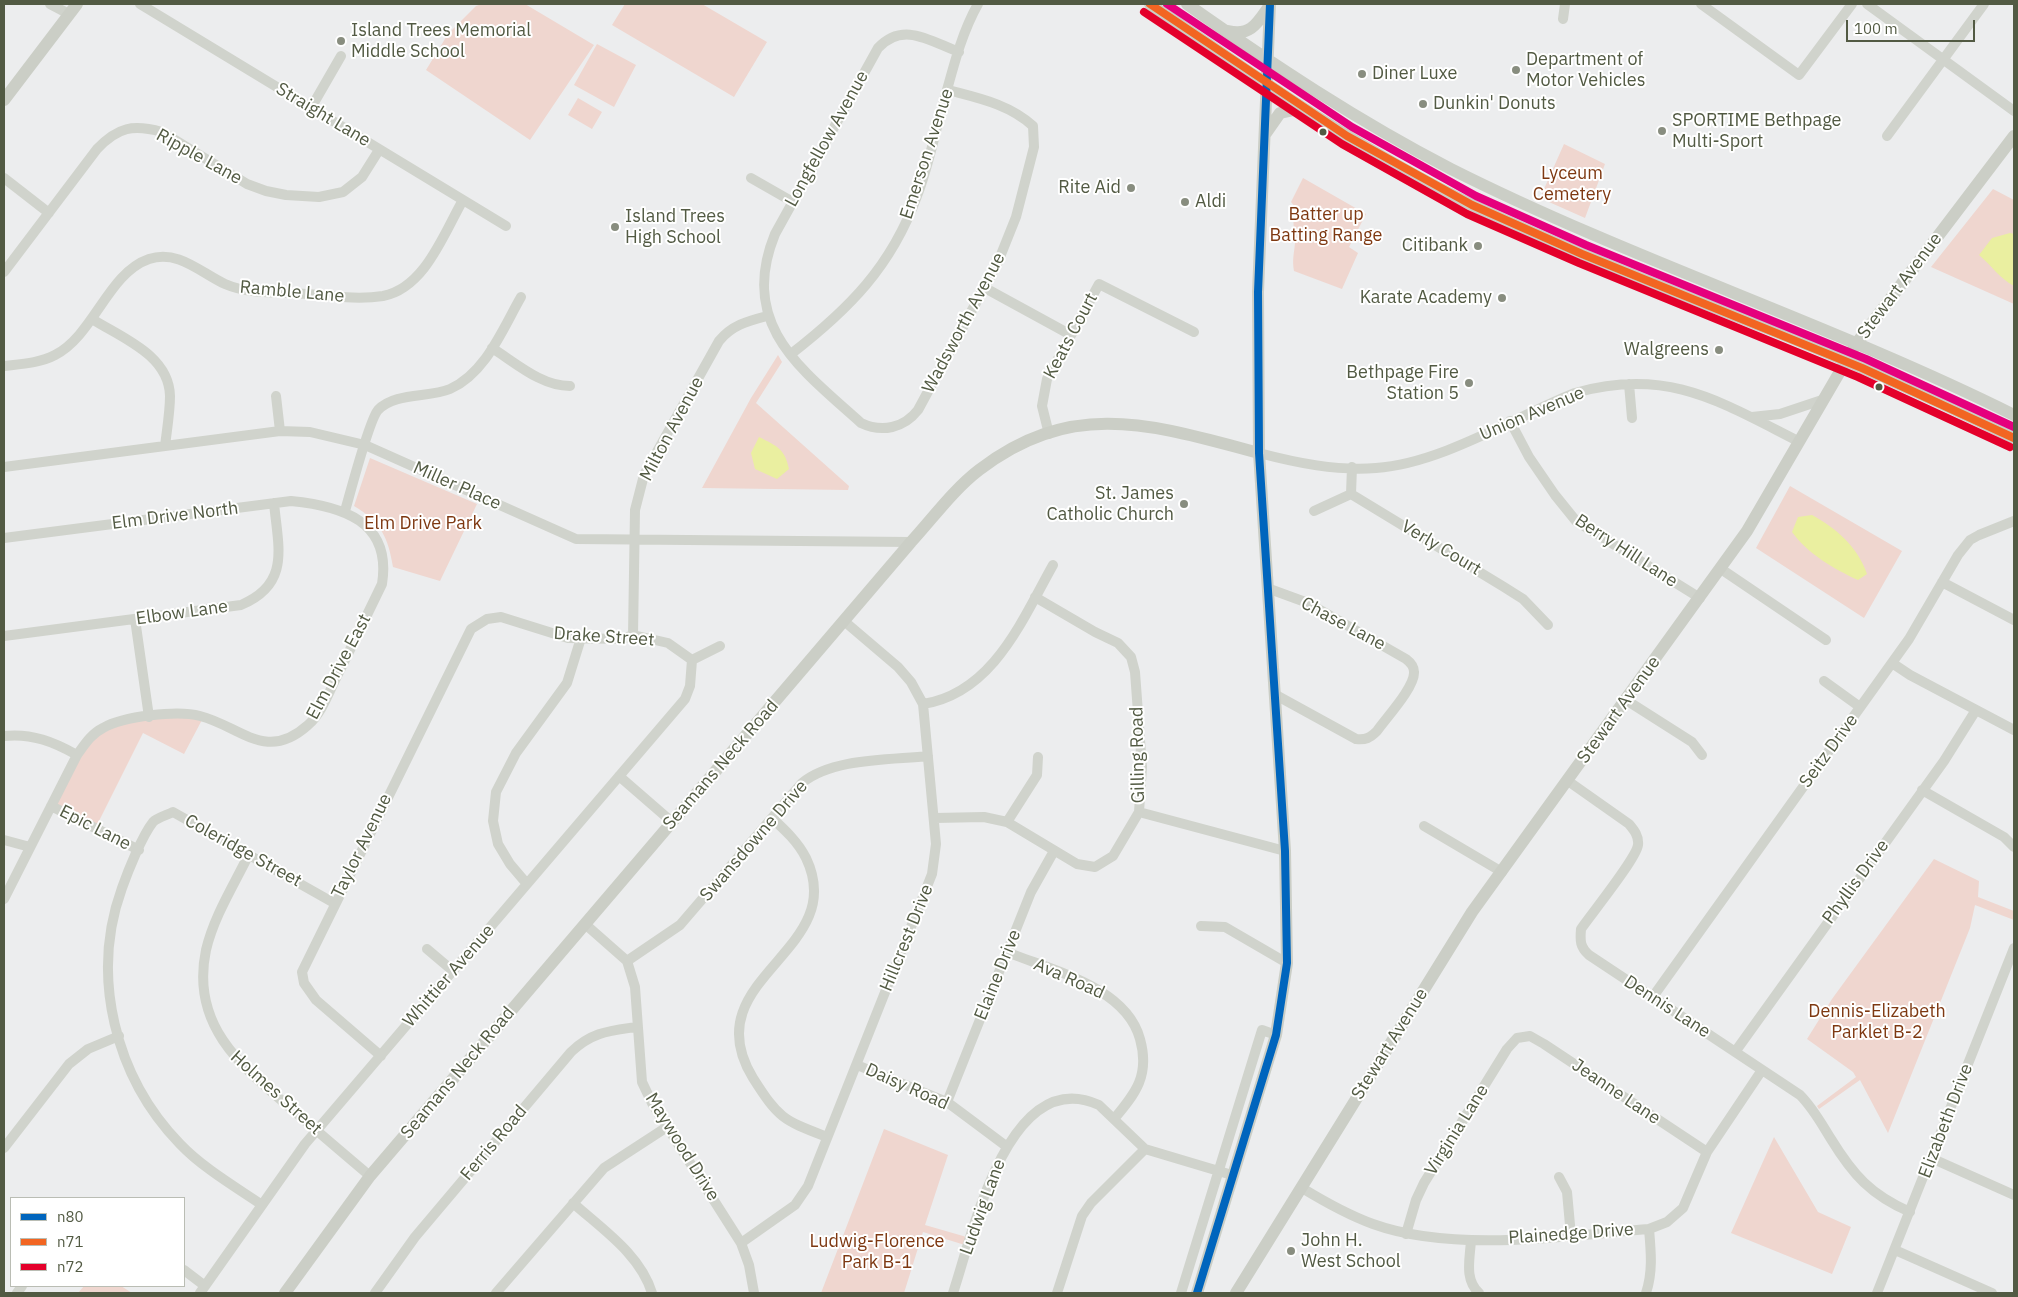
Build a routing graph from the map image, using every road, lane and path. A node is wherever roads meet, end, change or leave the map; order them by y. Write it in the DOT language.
graph roads {
  1 [pos="50,4"];
  2 [pos="77,4"];
  3 [pos="140,4"];
  4 [pos="978,4"];
  5 [pos="1150,4"];
  6 [pos="1187,4"];
  7 [pos="1565,4"];
  8 [pos="1701,4"];
  9 [pos="1852,4"];
  10 [pos="1867,4"];
  11 [pos="1984,4"];
  12 [pos="1270,5"];
  13 [pos="68,14"];
  14 [pos="1564,19"];
  15 [pos="1224,30"];
  16 [pos="959,52"];
  17 [pos="341,56"];
  18 [pos="1943,59"];
  19 [pos="1268,62"];
  20 [pos="1267,86"];
  21 [pos="948,90"];
  22 [pos="4,100"];
  23 [pos="311,108"];
  24 [pos="2014,111"];
  25 [pos="1326,124"];
  26 [pos="1265,136"];
  27 [pos="1887,136"];
  28 [pos="2014,136"];
  29 [pos="379,150"];
  30 [pos="4,178"];
  31 [pos="750,178"];
  32 [pos="463,200"];
  33 [pos="793,202"];
  34 [pos="49,213"];
  35 [pos="506,226"];
  36 [pos="4,272"];
  37 [pos="985,288"];
  38 [pos="521,296"];
  39 [pos="767,316"];
  40 [pos="92,319"];
  41 [pos="1194,332"];
  42 [pos="1071,335"];
  43 [pos="1856,344"];
  44 [pos="492,348"];
  45 [pos="791,354"];
  46 [pos="1845,361"];
  47 [pos="4,366"];
  48 [pos="1629,384"];
  49 [pos="570,386"];
  50 [pos="276,396"];
  51 [pos="1822,400"];
  52 [pos="2014,415"];
  53 [pos="1752,417"];
  54 [pos="1632,418"];
  55 [pos="1510,421"];
  56 [pos="280,431"];
  57 [pos="1049,434"];
  58 [pos="2014,438"];
  59 [pos="1798,441"];
  60 [pos="165,446"];
  61 [pos="365,446"];
  62 [pos="1259,453"];
  63 [pos="4,467"];
  64 [pos="1352,467"];
  65 [pos="1351,494"];
  66 [pos="274,503"];
  67 [pos="1314,510"];
  68 [pos="345,511"];
  69 [pos="2014,521"];
  70 [pos="4,538"];
  71 [pos="634,541"];
  72 [pos="911,542"];
  73 [pos="1053,565"];
  74 [pos="1721,569"];
  75 [pos="1942,582"];
  76 [pos="1267,588"];
  77 [pos="1035,597"];
  78 [pos="1700,598"];
  79 [pos="136,619"];
  80 [pos="2014,620"];
  81 [pos="484,621"];
  82 [pos="844,621"];
  83 [pos="1548,625"];
  84 [pos="633,635"];
  85 [pos="4,636"];
  86 [pos="581,638"];
  87 [pos="1826,640"];
  88 [pos="720,646"];
  89 [pos="692,660"];
  90 [pos="1892,663"];
  91 [pos="1824,681"];
  92 [pos="1274,694"];
  93 [pos="1626,700"];
  94 [pos="923,704"];
  95 [pos="1860,707"];
  96 [pos="1976,710"];
  97 [pos="149,717"];
  98 [pos="2014,730"];
  99 [pos="4,736"];
  100 [pos="78,755"];
  101 [pos="1702,755"];
  102 [pos="928,756"];
  103 [pos="1038,757"];
  104 [pos="620,776"];
  105 [pos="1568,781"];
  106 [pos="1922,790"];
  107 [pos="51,806"];
  108 [pos="1139,812"];
  109 [pos="772,818"];
  110 [pos="934,818"];
  111 [pos="672,822"];
  112 [pos="1007,822"];
  113 [pos="1424,826"];
  114 [pos="4,840"];
  115 [pos="2014,846"];
  116 [pos="30,847"];
  117 [pos="139,850"];
  118 [pos="1054,851"];
  119 [pos="1285,851"];
  120 [pos="249,854"];
  121 [pos="1502,872"];
  122 [pos="527,884"];
  123 [pos="4,899"];
  124 [pos="334,903"];
  125 [pos="585,924"];
  126 [pos="1201,926"];
  127 [pos="2014,948"];
  128 [pos="427,949"];
  129 [pos="1007,952"];
  130 [pos="2012,960"];
  131 [pos="627,961"];
  132 [pos="1287,963"];
  133 [pos="453,971"];
  134 [pos="1652,998"];
  135 [pos="636,1027"];
  136 [pos="1276,1035"];
  137 [pos="119,1036"];
  138 [pos="1523,1036"];
  139 [pos="1735,1052"];
  140 [pos="380,1056"];
  141 [pos="857,1065"];
  142 [pos="1762,1070"];
  143 [pos="947,1102"];
  144 [pos="1114,1119"];
  145 [pos="667,1127"];
  146 [pos="317,1131"];
  147 [pos="827,1137"];
  148 [pos="1006,1146"];
  149 [pos="4,1148"];
  150 [pos="1145,1149"];
  151 [pos="1707,1152"];
  152 [pos="1931,1158"];
  153 [pos="1218,1171"];
  154 [pos="1232,1175"];
  155 [pos="370,1176"];
  156 [pos="1559,1177"];
  157 [pos="1302,1188"];
  158 [pos="2014,1195"];
  159 [pos="572,1203"];
  160 [pos="262,1206"];
  161 [pos="1910,1212"];
  162 [pos="1650,1229"];
  163 [pos="1406,1234"];
  164 [pos="1570,1236"];
  165 [pos="1472,1240"];
  166 [pos="741,1243"];
  167 [pos="1895,1250"];
  168 [pos="185,1271"];
  169 [pos="203,1289"];
  170 [pos="285,1293"];
  171 [pos="375,1293"];
  172 [pos="496,1293"];
  173 [pos="652,1293"];
  174 [pos="754,1293"];
  175 [pos="953,1293"];
  176 [pos="1057,1293"];
  177 [pos="1181,1293"];
  178 [pos="1197,1293"];
  179 [pos="1236,1293"];
  180 [pos="1479,1293"];
  181 [pos="1646,1293"];
  182 [pos="1877,1293"];
  183 [pos="1992,1293"];
  1 -- 13 [label="street"];
  2 -- 13 [label="main road"];
  3 -- 23 [label="street, Straight Lane"];
  4 -- 16 [label="street, Emerson Avenue"];
  5 -- 20 [label="main road"];
  6 -- 15 [label="main road"];
  7 -- 14 [label="street"];
  8 -- 9 [label="street"];
  10 -- 18 [label="street"];
  11 -- 18 [label="street"];
  12 -- 15 [label="main road"];
  12 -- 19 [label="main road"];
  13 -- 22 [label="main road"];
  15 -- 19 [label="main road"];
  16 -- 21 [label="street, Emerson Avenue"];
  16 -- 33 [label="street, Longfellow Avenue"];
  17 -- 23 [label="street"];
  18 -- 24 [label="street"];
  18 -- 27 [label="street"];
  19 -- 20 [label="main road"];
  19 -- 43 [label="main road"];
  20 -- 25 [label="main road"];
  20 -- 26 [label="main road"];
  21 -- 37 [label="street, Wadsworth Avenue"];
  21 -- 45 [label="street, Emerson Avenue"];
  23 -- 29 [label="street, Straight Lane"];
  25 -- 26 [label="main road"];
  25 -- 46 [label="main road"];
  26 -- 62 [label="main road"];
  28 -- 43 [label="main road, Stewart Avenue"];
  29 -- 32 [label="street, Straight Lane"];
  29 -- 34 [label="street, Ripple Lane"];
  30 -- 34 [label="street"];
  31 -- 33 [label="street"];
  32 -- 35 [label="street, Straight Lane"];
  32 -- 40 [label="street, Ramble Lane"];
  33 -- 39 [label="street, Longfellow Avenue"];
  34 -- 36 [label="street, Ripple Lane"];
  37 -- 42 [label="street"];
  37 -- 45 [label="street, Wadsworth Avenue"];
  38 -- 44 [label="street"];
  39 -- 45 [label="street, Wadsworth Avenue"];
  39 -- 71 [label="street, Milton Avenue"];
  40 -- 47 [label="street, Ramble Lane"];
  40 -- 60 [label="street"];
  41 -- 42 [label="street, Keats Court"];
  42 -- 57 [label="street, Keats Court"];
  43 -- 46 [label="main road, Stewart Avenue"];
  43 -- 52 [label="main road"];
  44 -- 49 [label="street"];
  44 -- 61 [label="street"];
  46 -- 51 [label="main road, Stewart Avenue"];
  46 -- 58 [label="main road"];
  48 -- 53 [label="street, Union Avenue"];
  48 -- 54 [label="street"];
  48 -- 55 [label="street, Union Avenue"];
  50 -- 56 [label="street"];
  51 -- 53 [label="street"];
  51 -- 59 [label="main road, Stewart Avenue"];
  53 -- 59 [label="street, Union Avenue"];
  55 -- 64 [label="street, Union Avenue"];
  55 -- 78 [label="street, Berry Hill Lane"];
  56 -- 60 [label="street, Miller Place"];
  56 -- 61 [label="street, Miller Place"];
  57 -- 62 [label="main road, Seamans Neck Road"];
  57 -- 72 [label="main road, Seamans Neck Road"];
  59 -- 74 [label="main road, Stewart Avenue"];
  60 -- 63 [label="street, Miller Place"];
  61 -- 68 [label="street"];
  61 -- 71 [label="street, Miller Place"];
  62 -- 64 [label="street, Union Avenue"];
  62 -- 76 [label="main road"];
  64 -- 65 [label="street"];
  65 -- 67 [label="street"];
  65 -- 83 [label="street, Verly Court"];
  66 -- 68 [label="street, Elm Drive North"];
  66 -- 70 [label="street, Elm Drive North"];
  66 -- 79 [label="street, Elbow Lane"];
  68 -- 97 [label="street, Elm Drive East"];
  69 -- 75 [label="street, Seitz Drive"];
  71 -- 72 [label="street, Miller Place"];
  71 -- 84 [label="street, Milton Avenue"];
  72 -- 82 [label="main road, Seamans Neck Road"];
  73 -- 77 [label="street"];
  74 -- 78 [label="main road, Stewart Avenue"];
  74 -- 87 [label="street"];
  75 -- 80 [label="street"];
  75 -- 90 [label="street, Seitz Drive"];
  76 -- 92 [label="main road"];
  76 -- 92 [label="street, Chase Lane"];
  77 -- 94 [label="street"];
  77 -- 108 [label="street, Gilling Road"];
  78 -- 93 [label="main road, Stewart Avenue"];
  79 -- 85 [label="street, Elbow Lane"];
  79 -- 97 [label="street"];
  81 -- 86 [label="street, Drake Street"];
  81 -- 124 [label="street, Taylor Avenue"];
  82 -- 94 [label="street, Hillcrest Drive"];
  82 -- 111 [label="main road, Seamans Neck Road"];
  84 -- 86 [label="street, Drake Street"];
  84 -- 89 [label="street, Drake Street"];
  86 -- 122 [label="street"];
  88 -- 89 [label="street"];
  89 -- 104 [label="street, Whittier Avenue"];
  90 -- 95 [label="street, Seitz Drive"];
  90 -- 96 [label="street"];
  91 -- 95 [label="street"];
  92 -- 119 [label="main road"];
  93 -- 101 [label="street"];
  93 -- 105 [label="main road, Stewart Avenue"];
  94 -- 102 [label="street, Hillcrest Drive"];
  95 -- 134 [label="street, Seitz Drive"];
  96 -- 98 [label="street"];
  96 -- 106 [label="street, Phyllis Drive"];
  97 -- 100 [label="street, Elm Drive East"];
  99 -- 100 [label="street"];
  100 -- 107 [label="street, Elm Drive East"];
  102 -- 109 [label="street, Swansdowne Drive"];
  102 -- 110 [label="street, Hillcrest Drive"];
  103 -- 112 [label="street"];
  104 -- 111 [label="street"];
  104 -- 122 [label="street, Whittier Avenue"];
  105 -- 121 [label="main road, Stewart Avenue"];
  105 -- 134 [label="street, Dennis Lane"];
  106 -- 115 [label="street"];
  106 -- 139 [label="street, Phyllis Drive"];
  107 -- 116 [label="street, Elm Drive East"];
  107 -- 117 [label="street, Epic Lane"];
  108 -- 118 [label="street, Gilling Road"];
  108 -- 119 [label="street"];
  109 -- 131 [label="street, Swansdowne Drive"];
  109 -- 147 [label="street"];
  110 -- 112 [label="street, Gilling Road"];
  110 -- 141 [label="street, Hillcrest Drive"];
  111 -- 125 [label="main road, Seamans Neck Road"];
  112 -- 118 [label="street, Gilling Road"];
  113 -- 121 [label="street"];
  114 -- 116 [label="street"];
  116 -- 123 [label="street, Elm Drive East"];
  117 -- 120 [label="street, Coleridge Street"];
  117 -- 137 [label="street, Coleridge Street"];
  118 -- 129 [label="street, Elaine Drive"];
  119 -- 132 [label="main road"];
  120 -- 124 [label="street, Coleridge Street"];
  120 -- 146 [label="street, Holmes Street"];
  121 -- 157 [label="main road, Stewart Avenue"];
  122 -- 133 [label="street, Whittier Avenue"];
  124 -- 140 [label="street, Taylor Avenue"];
  125 -- 131 [label="street"];
  125 -- 155 [label="main road, Seamans Neck Road"];
  126 -- 132 [label="street"];
  127 -- 130 [label="street, Elizabeth Drive"];
  128 -- 133 [label="street"];
  129 -- 143 [label="street, Elaine Drive"];
  129 -- 144 [label="street, Ava Road"];
  130 -- 152 [label="street, Elizabeth Drive"];
  131 -- 135 [label="street, Maywood Drive"];
  132 -- 136 [label="main road"];
  133 -- 140 [label="street, Whittier Avenue"];
  134 -- 139 [label="street, Dennis Lane"];
  135 -- 145 [label="street, Maywood Drive"];
  135 -- 171 [label="street, Ferris Road"];
  136 -- 153 [label="street"];
  136 -- 154 [label="main road"];
  137 -- 149 [label="street"];
  137 -- 160 [label="street, Coleridge Street"];
  138 -- 151 [label="street, Jeanne Lane"];
  138 -- 163 [label="street, Virginia Lane"];
  139 -- 142 [label="street, Dennis Lane"];
  140 -- 146 [label="street, Whittier Avenue"];
  141 -- 143 [label="street, Daisy Road"];
  141 -- 147 [label="street, Hillcrest Drive"];
  142 -- 151 [label="street, Plainedge Drive"];
  142 -- 161 [label="street, Dennis Lane"];
  143 -- 148 [label="street, Daisy Road"];
  144 -- 148 [label="street, Ludwig Lane"];
  144 -- 150 [label="street, Ludwig Lane"];
  145 -- 159 [label="street"];
  145 -- 166 [label="street, Maywood Drive"];
  146 -- 155 [label="street, Holmes Street"];
  146 -- 160 [label="street, Whittier Avenue"];
  147 -- 166 [label="street, Hillcrest Drive"];
  148 -- 175 [label="street, Ludwig Lane"];
  150 -- 153 [label="street, Ludwig Lane"];
  150 -- 176 [label="street"];
  151 -- 162 [label="street, Plainedge Drive"];
  152 -- 158 [label="street"];
  152 -- 161 [label="street, Elizabeth Drive"];
  153 -- 154 [label="street, Ludwig Lane"];
  153 -- 177 [label="street"];
  154 -- 178 [label="main road"];
  155 -- 170 [label="main road, Seamans Neck Road"];
  156 -- 164 [label="street"];
  157 -- 163 [label="street, Plainedge Drive"];
  157 -- 179 [label="main road, Stewart Avenue"];
  159 -- 172 [label="street"];
  159 -- 173 [label="street"];
  160 -- 169 [label="street, Whittier Avenue"];
  161 -- 167 [label="street, Elizabeth Drive"];
  162 -- 164 [label="street, Plainedge Drive"];
  162 -- 181 [label="street"];
  163 -- 165 [label="street, Plainedge Drive"];
  164 -- 165 [label="street, Plainedge Drive"];
  165 -- 180 [label="street"];
  166 -- 174 [label="street, Maywood Drive"];
  167 -- 182 [label="street, Elizabeth Drive"];
  167 -- 183 [label="street"];
  168 -- 169 [label="street"];
}
